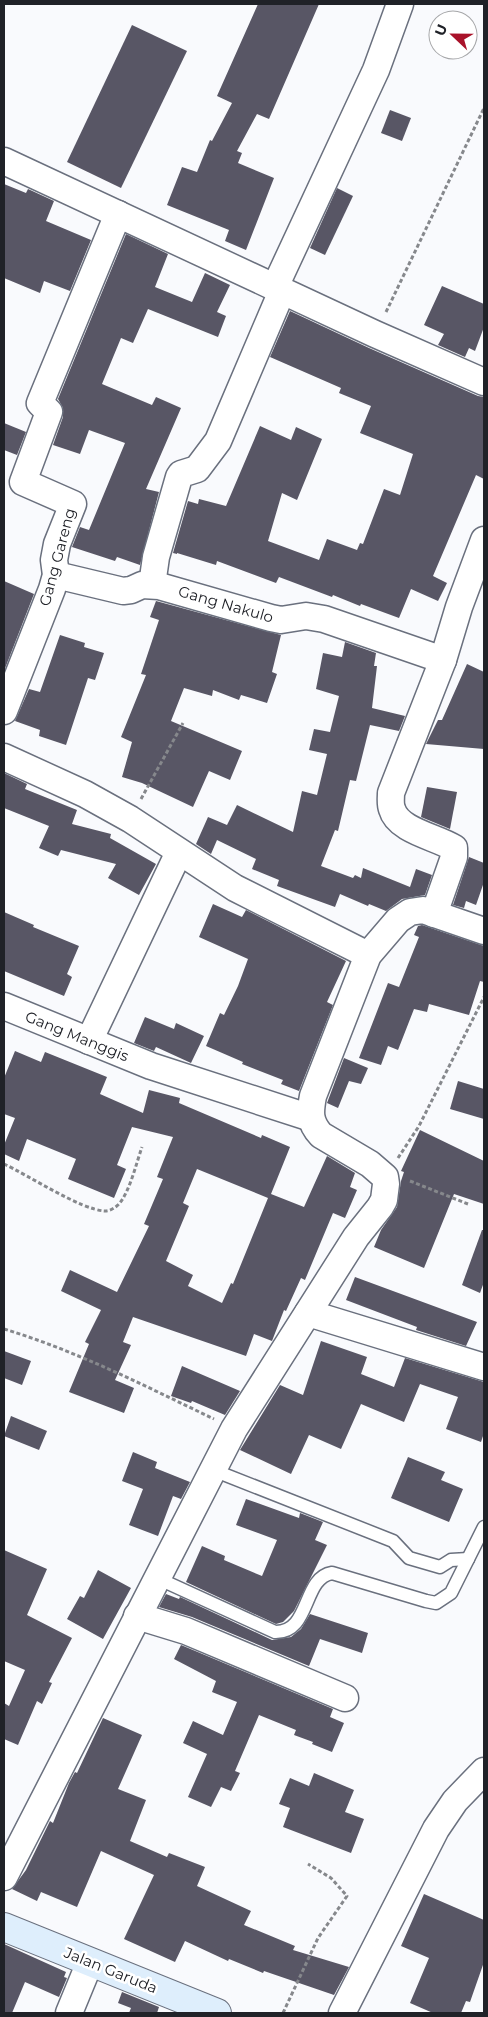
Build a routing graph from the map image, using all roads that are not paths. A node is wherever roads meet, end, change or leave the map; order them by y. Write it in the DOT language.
graph roads {
  1 [pos="400,4"];
  2 [pos="4,160"];
  3 [pos="118,214"];
  4 [pos="279,289"];
  5 [pos="484,382"];
  6 [pos="484,540"];
  7 [pos="56,575"];
  8 [pos="477,583"];
  9 [pos="152,586"];
  10 [pos="443,660"];
  11 [pos="4,711"];
  12 [pos="4,757"];
  13 [pos="180,852"];
  14 [pos="434,914"];
  15 [pos="484,931"];
  16 [pos="368,955"];
  17 [pos="4,1006"];
  18 [pos="89,1041"];
  19 [pos="311,1118"];
  20 [pos="308,1313"];
  21 [pos="484,1367"];
  22 [pos="213,1470"];
  23 [pos="484,1527"];
  24 [pos="481,1542"];
  25 [pos="468,1559"];
  26 [pos="157,1578"];
  27 [pos="137,1616"];
  28 [pos="346,1698"];
  29 [pos="484,1770"];
  30 [pos="4,1877"];
  31 [pos="4,1927"];
  32 [pos="90,1962"];
  33 [pos="69,2013"];
  34 [pos="218,2013"];
  35 [pos="342,2013"];
  1 -- 4 [label="street"];
  2 -- 3 [label="street"];
  3 -- 4 [label="street"];
  3 -- 7 [label="street, Gang Gareng"];
  4 -- 5 [label="street"];
  4 -- 9 [label="street"];
  6 -- 8 [label="street"];
  7 -- 9 [label="street, Gang Nakulo"];
  7 -- 11 [label="street, Gang Gareng"];
  8 -- 10 [label="street"];
  9 -- 10 [label="street, Gang Nakulo"];
  10 -- 14 [label="street"];
  12 -- 13 [label="street"];
  13 -- 16 [label="street"];
  13 -- 18 [label="street"];
  14 -- 15 [label="street"];
  14 -- 16 [label="street"];
  16 -- 19 [label="street"];
  17 -- 18 [label="street, Gang Manggis"];
  18 -- 19 [label="street, Gang Manggis"];
  19 -- 20 [label="street"];
  20 -- 21 [label="street"];
  20 -- 22 [label="street"];
  22 -- 25 [label="lane"];
  22 -- 26 [label="street"];
  23 -- 24 [label="lane"];
  24 -- 25 [label="lane"];
  25 -- 26 [label="lane"];
  26 -- 27 [label="street"];
  27 -- 28 [label="street"];
  27 -- 30 [label="street"];
  29 -- 35 [label="street"];
  31 -- 32 [label="main road, Jalan Garuda"];
  32 -- 33 [label="street"];
  32 -- 34 [label="main road, Jalan Garuda"];
}
